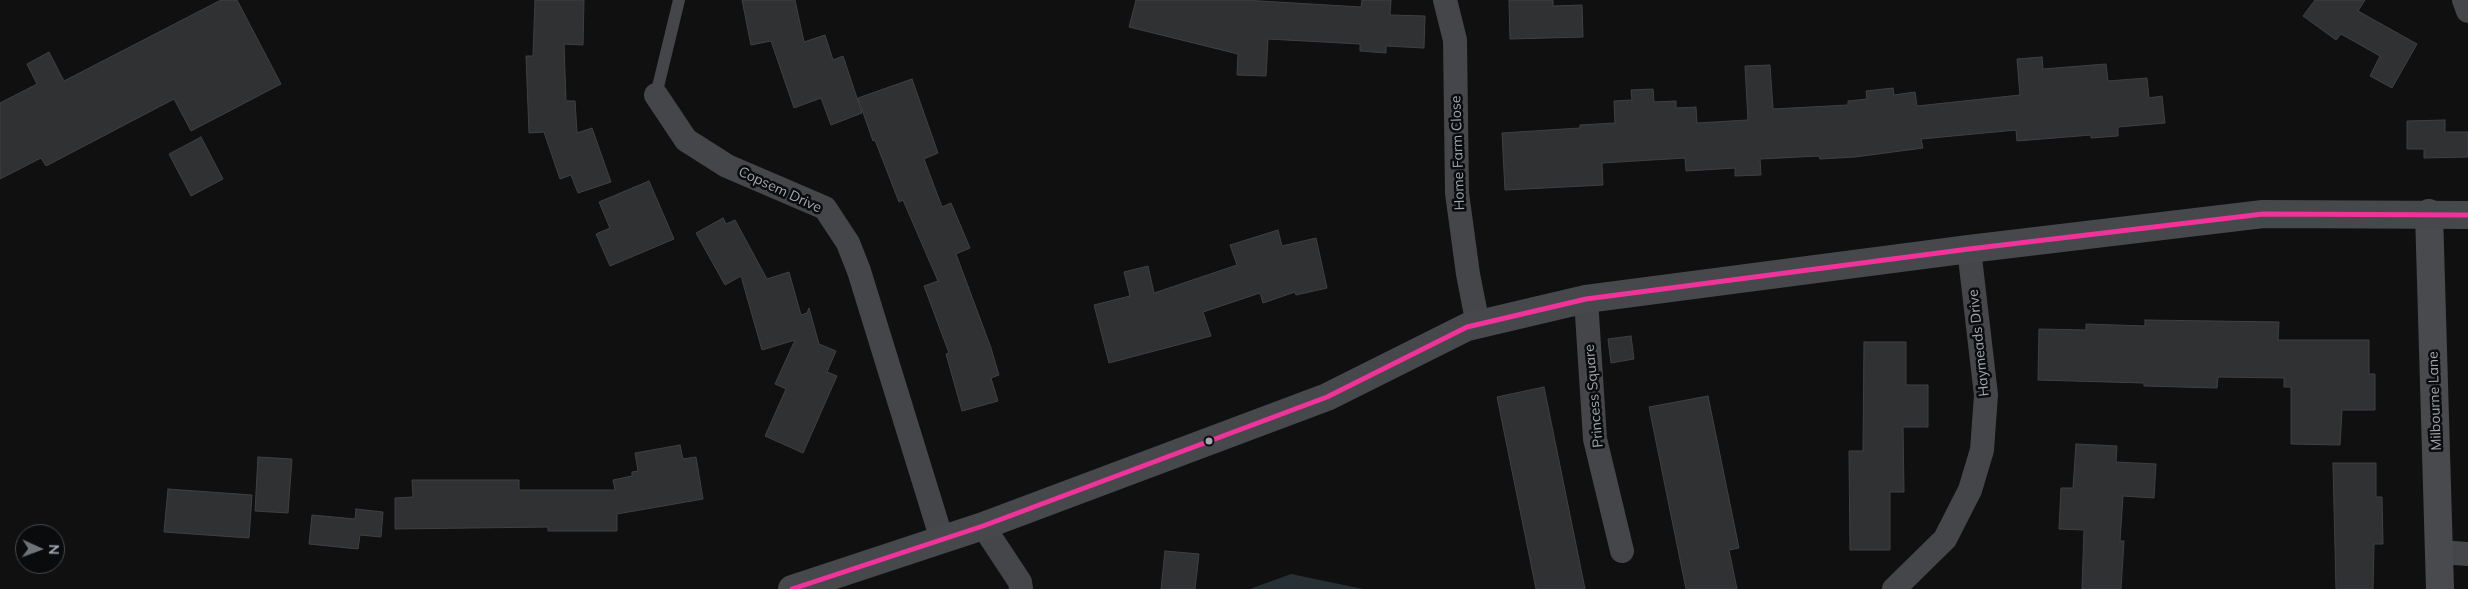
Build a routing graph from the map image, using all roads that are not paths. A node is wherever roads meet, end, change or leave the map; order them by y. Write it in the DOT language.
graph roads {
  1 [pos="679,0"];
  2 [pos="1445,0"];
  3 [pos="1461,0"];
  4 [pos="2464,0"];
  5 [pos="2468,11"];
  6 [pos="1455,40"];
  7 [pos="656,96"];
  8 [pos="2429,213"];
  9 [pos="2468,215"];
  10 [pos="1969,249"];
  11 [pos="1586,299"];
  12 [pos="1478,324"];
  13 [pos="983,526"];
  14 [pos="942,540"];
  15 [pos="1622,551"];
  16 [pos="2440,552"];
  17 [pos="2468,554"];
  18 [pos="792,589"];
  19 [pos="1021,589"];
  20 [pos="1894,589"];
  21 [pos="2440,589"];
  1 -- 7 [label="lane"];
  2 -- 6 [label="street, Home Farm Close"];
  3 -- 6 [label="street, Home Farm Close"];
  4 -- 5 [label="street"];
  6 -- 12 [label="street, Home Farm Close"];
  7 -- 14 [label="street, Copsem Drive"];
  8 -- 9 [label="main road"];
  8 -- 10 [label="main road"];
  8 -- 16 [label="street, Milbourne Lane"];
  10 -- 11 [label="main road"];
  10 -- 20 [label="street, Haymeads Drive"];
  11 -- 12 [label="main road"];
  11 -- 15 [label="street, Princess Square"];
  12 -- 13 [label="main road"];
  13 -- 14 [label="main road"];
  13 -- 19 [label="street"];
  14 -- 18 [label="main road"];
  16 -- 17 [label="street"];
  16 -- 21 [label="street, Milbourne Lane"];
}
